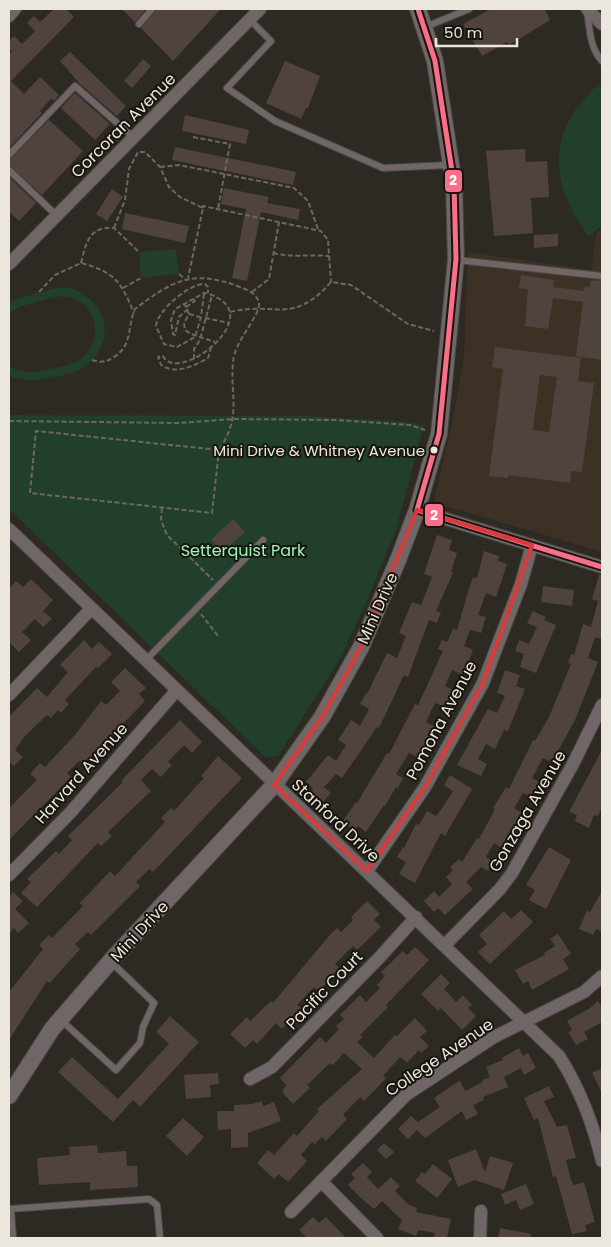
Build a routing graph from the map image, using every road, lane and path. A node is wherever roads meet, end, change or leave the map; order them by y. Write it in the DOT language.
graph roads {
  1 [pos="15,9"];
  2 [pos="152,9"];
  3 [pos="260,9"];
  4 [pos="418,9"];
  5 [pos="469,9"];
  6 [pos="587,9"];
  7 [pos="9,16"];
  8 [pos="249,19"];
  9 [pos="139,24"];
  10 [pos="602,24"];
  11 [pos="424,28"];
  12 [pos="602,60"];
  13 [pos="193,136"];
  14 [pos="134,138"];
  15 [pos="9,155"];
  16 [pos="451,165"];
  17 [pos="160,167"];
  18 [pos="9,170"];
  19 [pos="224,174"];
  20 [pos="203,208"];
  21 [pos="218,209"];
  22 [pos="57,216"];
  23 [pos="279,222"];
  24 [pos="114,228"];
  25 [pos="318,229"];
  26 [pos="138,252"];
  27 [pos="273,253"];
  28 [pos="329,256"];
  29 [pos="456,260"];
  30 [pos="81,263"];
  31 [pos="9,264"];
  32 [pos="179,274"];
  33 [pos="602,276"];
  34 [pos="141,278"];
  35 [pos="187,278"];
  36 [pos="331,282"];
  37 [pos="123,288"];
  38 [pos="39,292"];
  39 [pos="252,292"];
  40 [pos="204,293"];
  41 [pos="208,293"];
  42 [pos="212,295"];
  43 [pos="193,298"];
  44 [pos="184,303"];
  45 [pos="187,308"];
  46 [pos="258,311"];
  47 [pos="230,312"];
  48 [pos="134,313"];
  49 [pos="189,314"];
  50 [pos="202,317"];
  51 [pos="206,318"];
  52 [pos="230,323"];
  53 [pos="439,332"];
  54 [pos="196,335"];
  55 [pos="200,338"];
  56 [pos="216,343"];
  57 [pos="211,348"];
  58 [pos="194,359"];
  59 [pos="92,360"];
  60 [pos="234,419"];
  61 [pos="9,421"];
  62 [pos="425,430"];
  63 [pos="219,450"];
  64 [pos="162,507"];
  65 [pos="417,510"];
  66 [pos="9,529"];
  67 [pos="263,540"];
  68 [pos="532,545"];
  69 [pos="602,567"];
  70 [pos="218,586"];
  71 [pos="91,609"];
  72 [pos="196,609"];
  73 [pos="218,636"];
  74 [pos="145,661"];
  75 [pos="176,691"];
  76 [pos="9,695"];
  77 [pos="602,705"];
  78 [pos="274,785"];
  79 [pos="367,871"];
  80 [pos="9,875"];
  81 [pos="416,917"];
  82 [pos="445,945"];
  83 [pos="111,961"];
  84 [pos="602,976"];
  85 [pos="60,1019"];
  86 [pos="525,1021"];
  87 [pos="250,1079"];
  88 [pos="9,1094"];
  89 [pos="602,1161"];
  90 [pos="321,1181"];
  91 [pos="10,1209"];
  92 [pos="481,1211"];
  93 [pos="291,1212"];
  94 [pos="13,1238"];
  95 [pos="160,1238"];
  96 [pos="377,1238"];
  97 [pos="480,1238"];
  1 -- 7 [label="street"];
  2 -- 9 [label="lane"];
  3 -- 8 [label="street, Corcoran Avenue"];
  4 -- 11 [label="street, Mini Drive"];
  5 -- 11 [label="lane"];
  6 -- 10 [label="street"];
  6 -- 12 [label="lane"];
  8 -- 14 [label="street, Corcoran Avenue"];
  8 -- 16 [label="lane"];
  11 -- 16 [label="street, Mini Drive"];
  13 -- 19 [label="path"];
  14 -- 15 [label="lane"];
  14 -- 22 [label="street, Corcoran Avenue"];
  16 -- 29 [label="street, Mini Drive"];
  17 -- 19 [label="path"];
  17 -- 20 [label="path"];
  17 -- 24 [label="path"];
  18 -- 22 [label="lane"];
  19 -- 21 [label="path"];
  19 -- 25 [label="path"];
  20 -- 21 [label="path"];
  20 -- 35 [label="path"];
  21 -- 23 [label="path"];
  22 -- 31 [label="street, Corcoran Avenue"];
  23 -- 25 [label="path"];
  23 -- 27 [label="path"];
  24 -- 26 [label="path"];
  24 -- 30 [label="path"];
  25 -- 28 [label="path"];
  27 -- 28 [label="path"];
  27 -- 39 [label="path"];
  28 -- 36 [label="path"];
  29 -- 33 [label="lane"];
  29 -- 65 [label="street, Mini Drive"];
  30 -- 37 [label="path"];
  30 -- 38 [label="path"];
  32 -- 35 [label="path"];
  34 -- 37 [label="path"];
  35 -- 39 [label="path"];
  35 -- 48 [label="path"];
  36 -- 46 [label="path"];
  36 -- 53 [label="path"];
  37 -- 48 [label="path"];
  39 -- 46 [label="path"];
  40 -- 41 [label="path"];
  40 -- 43 [label="path"];
  40 -- 50 [label="path"];
  41 -- 42 [label="path"];
  41 -- 54 [label="path"];
  42 -- 47 [label="path"];
  42 -- 51 [label="path"];
  43 -- 44 [label="path"];
  43 -- 45 [label="path"];
  44 -- 45 [label="path"];
  44 -- 45 [label="path"];
  45 -- 49 [label="path"];
  46 -- 47 [label="path"];
  46 -- 60 [label="path"];
  47 -- 52 [label="path"];
  48 -- 59 [label="path"];
  49 -- 50 [label="path"];
  49 -- 54 [label="path"];
  50 -- 51 [label="path"];
  50 -- 54 [label="path"];
  51 -- 52 [label="path"];
  51 -- 55 [label="path"];
  52 -- 56 [label="path"];
  54 -- 55 [label="path"];
  55 -- 56 [label="path"];
  55 -- 58 [label="path"];
  56 -- 57 [label="path"];
  57 -- 58 [label="path"];
  57 -- 58 [label="path"];
  60 -- 61 [label="path"];
  60 -- 62 [label="path"];
  60 -- 63 [label="path"];
  63 -- 64 [label="path"];
  63 -- 64 [label="path"];
  64 -- 70 [label="path"];
  65 -- 68 [label="street"];
  65 -- 78 [label="street, Mini Drive"];
  66 -- 71 [label="street, Stanford Drive"];
  67 -- 70 [label="lane"];
  68 -- 69 [label="street"];
  68 -- 79 [label="street, Pomona Avenue"];
  70 -- 72 [label="lane"];
  71 -- 74 [label="street, Stanford Drive"];
  71 -- 76 [label="street"];
  72 -- 73 [label="path"];
  72 -- 74 [label="lane"];
  74 -- 75 [label="street, Stanford Drive"];
  75 -- 78 [label="street, Stanford Drive"];
  75 -- 80 [label="street, Harvard Avenue"];
  77 -- 82 [label="street, Gonzaga Avenue"];
  78 -- 79 [label="street, Stanford Drive"];
  78 -- 83 [label="street, Mini Drive"];
  79 -- 81 [label="street, Stanford Drive"];
  81 -- 82 [label="street, Stanford Drive"];
  81 -- 87 [label="street, Pacific Court"];
  82 -- 86 [label="street, Stanford Drive"];
  83 -- 85 [label="street, Mini Drive"];
  83 -- 85 [label="lane"];
  84 -- 86 [label="street, College Avenue"];
  85 -- 88 [label="street, Mini Drive"];
  86 -- 89 [label="street, Stanford Drive"];
  86 -- 90 [label="street, College Avenue"];
  90 -- 93 [label="street, College Avenue"];
  90 -- 96 [label="street"];
  91 -- 94 [label="lane"];
  91 -- 95 [label="lane"];
  92 -- 97 [label="street"];
}
